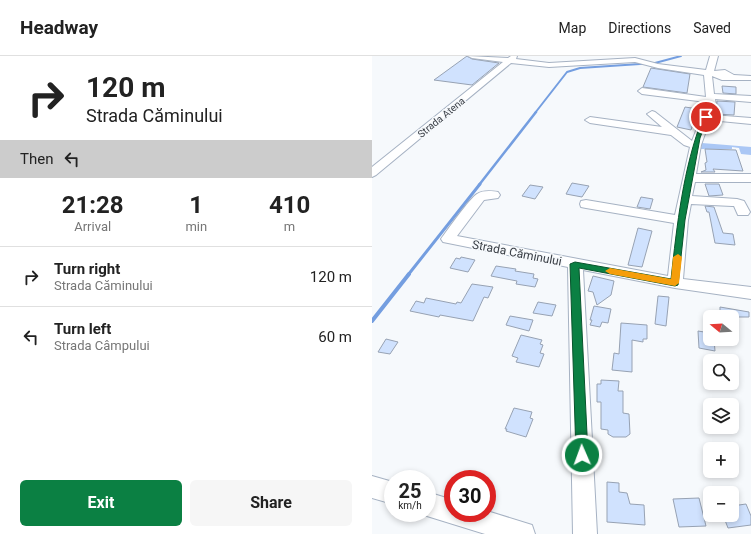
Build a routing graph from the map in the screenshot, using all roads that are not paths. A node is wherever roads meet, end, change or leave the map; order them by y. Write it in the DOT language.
graph roads {
  1 [pos="472,56"];
  2 [pos="714,56"];
  3 [pos="512,58"];
  4 [pos="712,73"];
  5 [pos="751,78"];
  6 [pos="642,91"];
  7 [pos="710,98"];
  8 [pos="751,99"];
  9 [pos="652,114"];
  10 [pos="706,117"];
  11 [pos="590,120"];
  12 [pos="751,121"];
  13 [pos="675,132"];
  14 [pos="696,145"];
  15 [pos="372,173"];
  16 [pos="689,178"];
  17 [pos="751,178"];
  18 [pos="494,195"];
  19 [pos="685,200"];
  20 [pos="586,204"];
  21 [pos="743,212"];
  22 [pos="681,220"];
  23 [pos="575,264"];
  24 [pos="675,283"];
  25 [pos="751,293"];
  26 [pos="372,486"];
  27 [pos="384,490"];
  28 [pos="485,522"];
  29 [pos="523,534"];
  30 [pos="585,534"];
  1 -- 3 [label="street"];
  2 -- 4 [label="street"];
  3 -- 4 [label="street"];
  3 -- 15 [label="street, Strada Atena"];
  4 -- 5 [label="street"];
  4 -- 7 [label="street"];
  6 -- 7 [label="street"];
  7 -- 8 [label="street"];
  7 -- 10 [label="street"];
  9 -- 13 [label="street"];
  10 -- 12 [label="street"];
  10 -- 14 [label="street"];
  11 -- 13 [label="street"];
  13 -- 14 [label="street"];
  14 -- 16 [label="street"];
  16 -- 17 [label="street"];
  16 -- 19 [label="street"];
  18 -- 23 [label="street, Strada Căminului"];
  19 -- 21 [label="street"];
  19 -- 22 [label="street"];
  20 -- 22 [label="street"];
  22 -- 24 [label="street"];
  23 -- 24 [label="street, Strada Căminului"];
  23 -- 30 [label="street"];
  24 -- 25 [label="street, Strada Căminului"];
  26 -- 27 [label="street"];
  28 -- 29 [label="street"];
}
